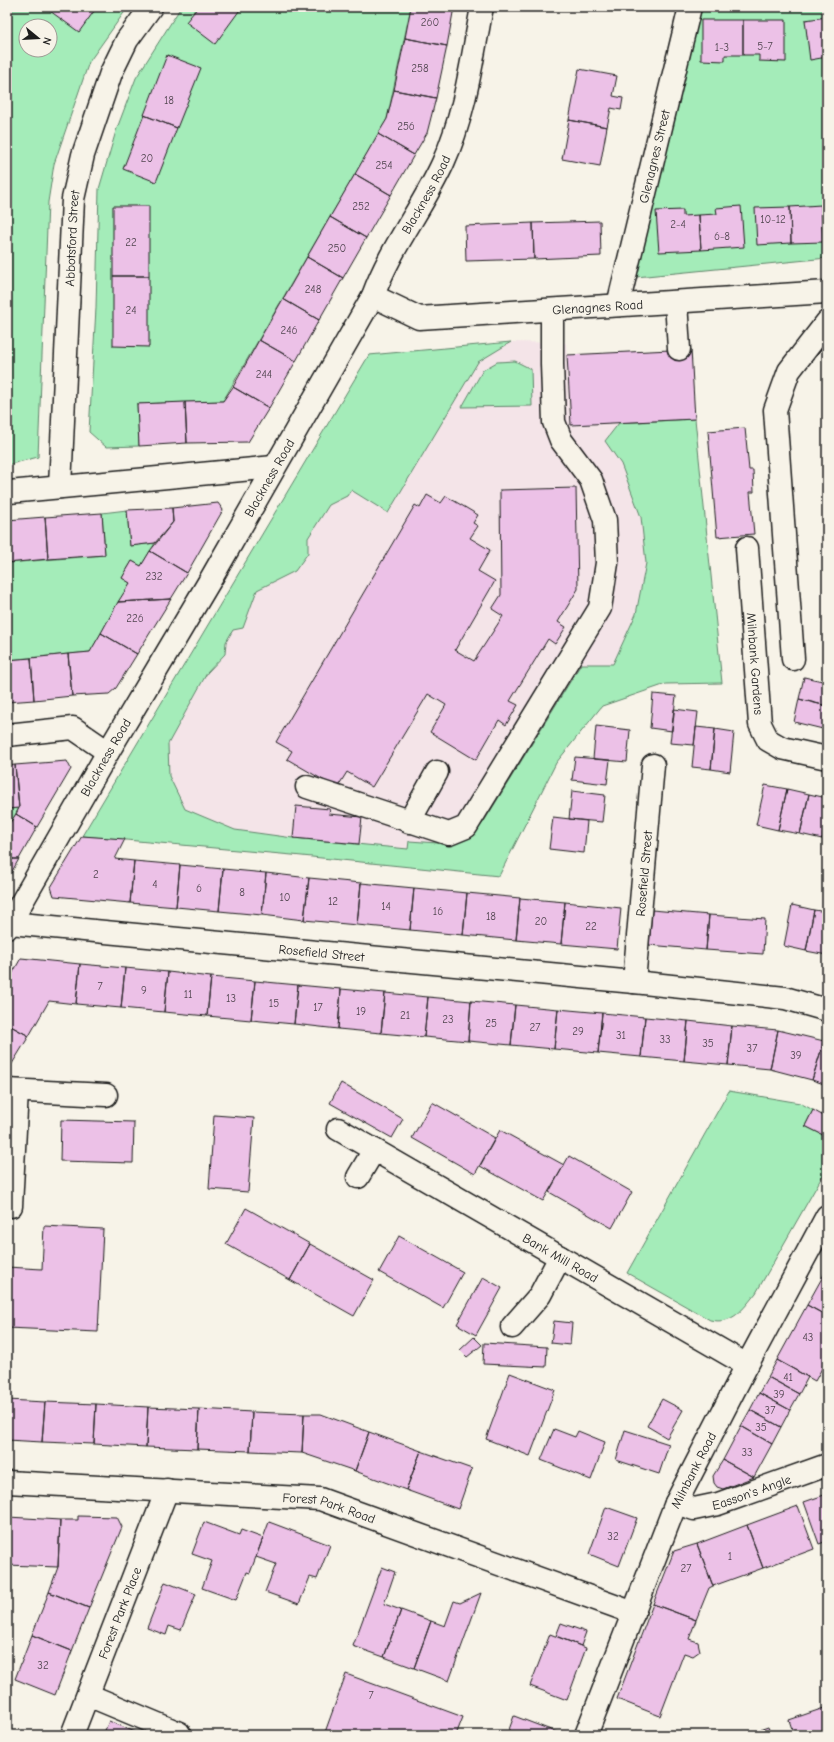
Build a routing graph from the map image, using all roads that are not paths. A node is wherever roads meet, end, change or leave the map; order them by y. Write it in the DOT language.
graph roads {
  1 [pos="151,7"];
  2 [pos="482,7"];
  3 [pos="690,7"];
  4 [pos="827,292"];
  5 [pos="373,296"];
  6 [pos="676,302"];
  7 [pos="618,305"];
  8 [pos="552,310"];
  9 [pos="827,322"];
  10 [pos="678,349"];
  11 [pos="274,467"];
  12 [pos="60,487"];
  13 [pos="8,492"];
  14 [pos="746,548"];
  15 [pos="793,659"];
  16 [pos="7,735"];
  17 [pos="108,752"];
  18 [pos="827,758"];
  19 [pos="653,765"];
  20 [pos="437,772"];
  21 [pos="307,787"];
  22 [pos="409,822"];
  23 [pos="8,926"];
  24 [pos="634,982"];
  25 [pos="827,1010"];
  26 [pos="12,1090"];
  27 [pos="106,1095"];
  28 [pos="338,1129"];
  29 [pos="374,1150"];
  30 [pos="358,1178"];
  31 [pos="11,1206"];
  32 [pos="827,1216"];
  33 [pos="560,1257"];
  34 [pos="512,1327"];
  35 [pos="746,1365"];
  36 [pos="827,1465"];
  37 [pos="7,1482"];
  38 [pos="167,1490"];
  39 [pos="676,1503"];
  40 [pos="634,1613"];
  41 [pos="88,1695"];
  42 [pos="72,1735"];
  43 [pos="178,1735"];
  44 [pos="586,1735"];
  1 -- 12 [label="street, Abbotsford Street"];
  2 -- 5 [label="street, Blackness Road"];
  3 -- 7 [label="street, Glenagnes Street"];
  4 -- 6 [label="street, Glenagnes Road"];
  5 -- 8 [label="street, Glenagnes Road"];
  5 -- 11 [label="street, Blackness Road"];
  6 -- 7 [label="street, Glenagnes Road"];
  6 -- 10 [label="street"];
  7 -- 8 [label="street, Glenagnes Road"];
  8 -- 22 [label="street"];
  9 -- 15 [label="street"];
  11 -- 12 [label="street"];
  11 -- 17 [label="street, Blackness Road"];
  12 -- 13 [label="street"];
  14 -- 18 [label="street, Milnbank Gardens"];
  16 -- 17 [label="street"];
  17 -- 23 [label="street, Blackness Road"];
  19 -- 24 [label="street, Rosefield Street"];
  20 -- 22 [label="street"];
  21 -- 22 [label="street"];
  23 -- 24 [label="street, Rosefield Street"];
  24 -- 25 [label="street, Rosefield Street"];
  26 -- 27 [label="street"];
  26 -- 31 [label="street"];
  28 -- 29 [label="street, Bank Mill Road"];
  29 -- 30 [label="street"];
  29 -- 33 [label="street, Bank Mill Road"];
  32 -- 35 [label="street, Milnbank Road"];
  33 -- 34 [label="street"];
  33 -- 35 [label="street, Bank Mill Road"];
  35 -- 39 [label="street, Milnbank Road"];
  36 -- 39 [label="street, Easson's Angle"];
  37 -- 38 [label="street, Forest Park Road"];
  38 -- 40 [label="street, Forest Park Road"];
  38 -- 41 [label="street, Forest Park Place"];
  39 -- 40 [label="street, Milnbank Road"];
  40 -- 44 [label="street, Milnbank Road"];
  41 -- 42 [label="street, Forest Park Place"];
  41 -- 43 [label="street"];
}
